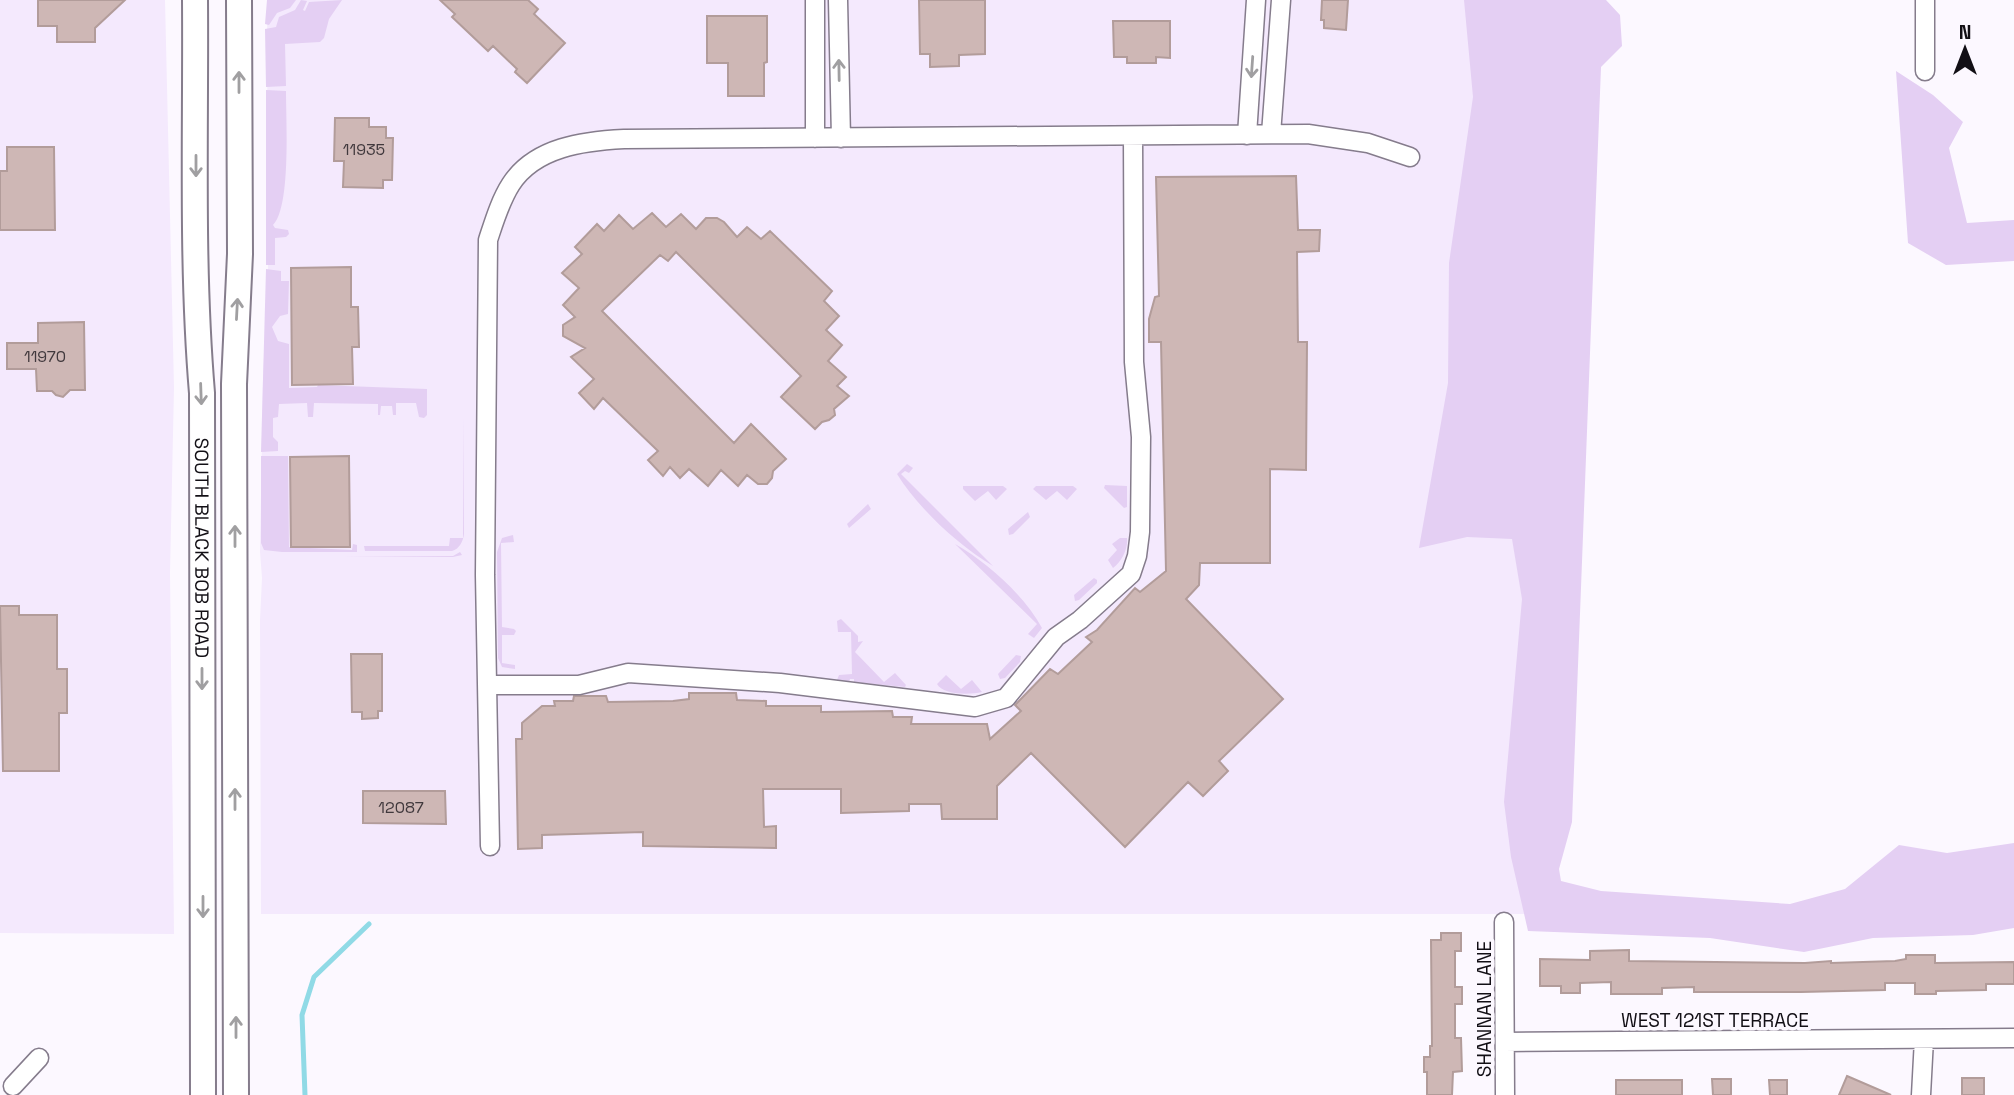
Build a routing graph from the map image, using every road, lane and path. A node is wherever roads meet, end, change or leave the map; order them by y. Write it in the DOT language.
graph roads {
  1 [pos="195,0"];
  2 [pos="239,0"];
  3 [pos="816,0"];
  4 [pos="838,0"];
  5 [pos="1256,0"];
  6 [pos="1281,0"];
  7 [pos="1925,0"];
  8 [pos="1925,71"];
  9 [pos="1271,134"];
  10 [pos="1133,135"];
  11 [pos="1247,135"];
  12 [pos="815,138"];
  13 [pos="841,138"];
  14 [pos="1410,157"];
  15 [pos="487,685"];
  16 [pos="490,846"];
  17 [pos="1504,922"];
  18 [pos="2014,1038"];
  19 [pos="1924,1039"];
  20 [pos="1505,1042"];
  21 [pos="39,1058"];
  22 [pos="10,1086"];
  23 [pos="203,1095"];
  24 [pos="236,1095"];
  25 [pos="1506,1095"];
  26 [pos="1921,1095"];
  1 -- 23 [label="main road, SOUTH BLACK BOB ROAD, one-way"];
  24 -- 2 [label="main road, SOUTH BLACK BOB ROAD, one-way"];
  3 -- 12 [label="street"];
  13 -- 4 [label="street, one-way"];
  5 -- 11 [label="street, one-way"];
  6 -- 9 [label="street"];
  7 -- 8 [label="street"];
  9 -- 11 [label="street"];
  9 -- 14 [label="street"];
  10 -- 11 [label="street"];
  10 -- 13 [label="street"];
  10 -- 15 [label="street"];
  12 -- 13 [label="street"];
  12 -- 15 [label="street"];
  15 -- 16 [label="street"];
  17 -- 20 [label="street, SHANNAN LANE"];
  18 -- 19 [label="street, WEST 121ST TERRACE"];
  19 -- 20 [label="street, WEST 121ST TERRACE"];
  19 -- 26 [label="street"];
  20 -- 25 [label="street, SHANNAN LANE"];
  21 -- 22 [label="street"];
}
